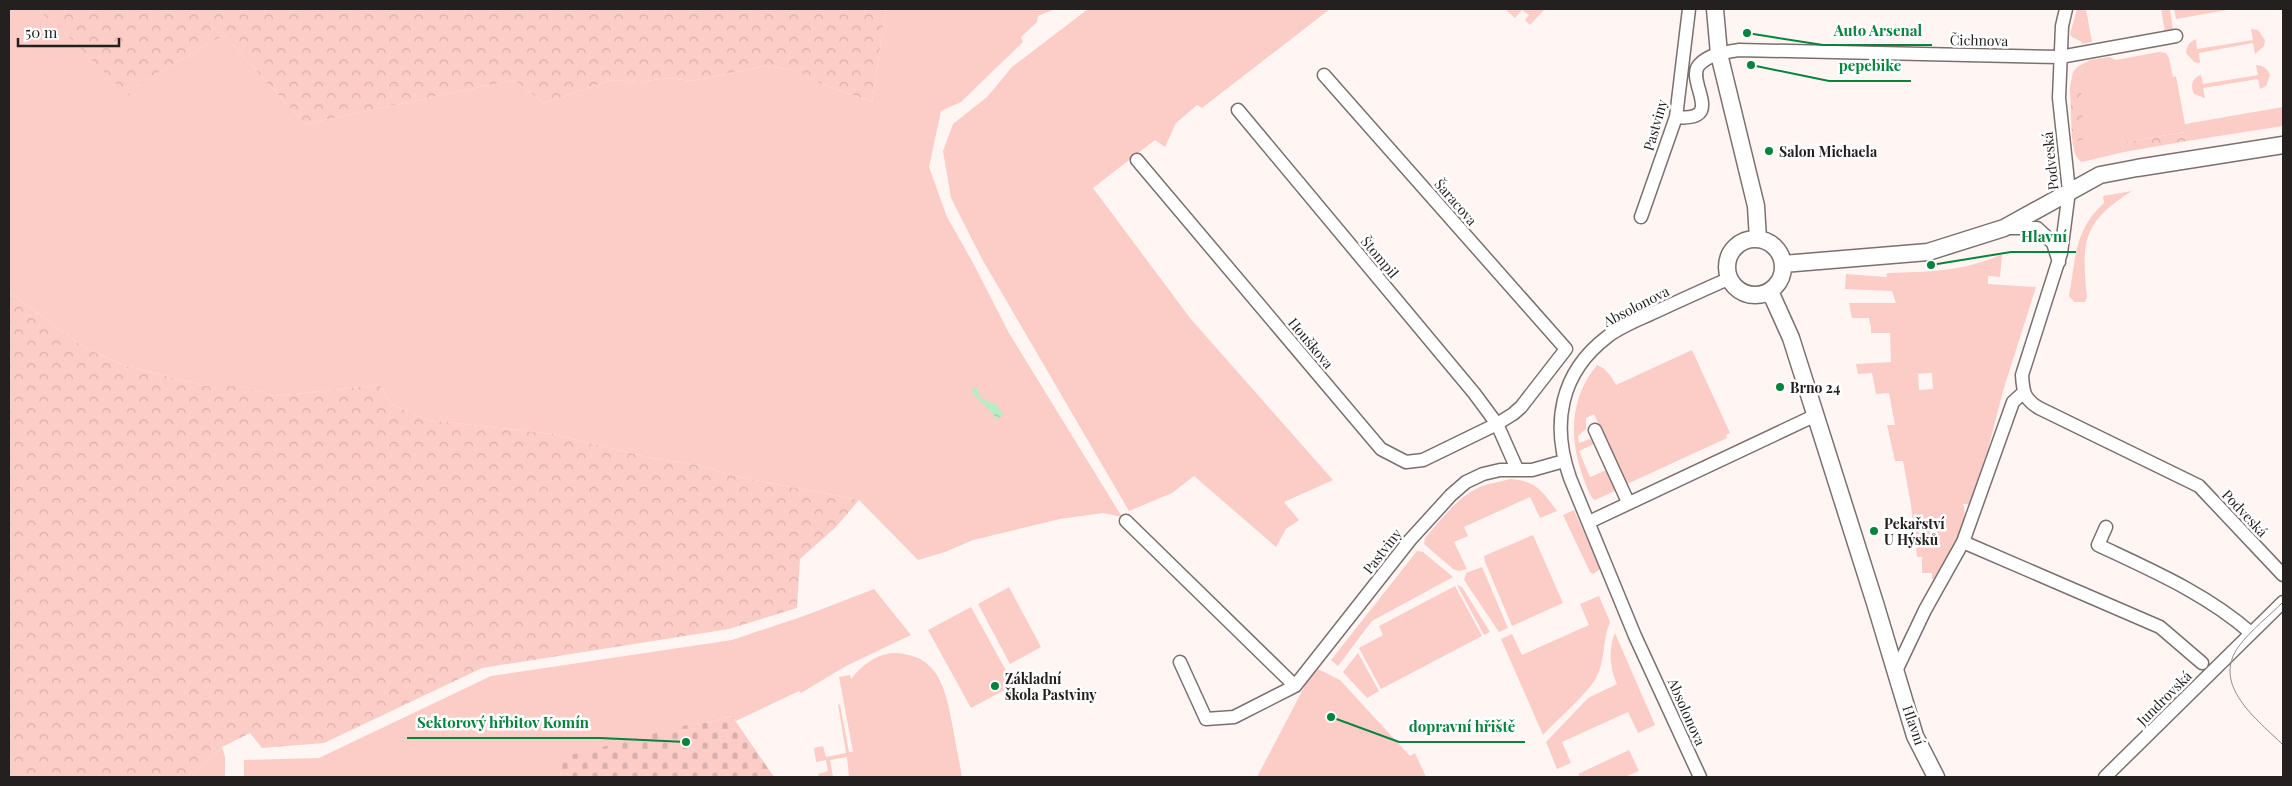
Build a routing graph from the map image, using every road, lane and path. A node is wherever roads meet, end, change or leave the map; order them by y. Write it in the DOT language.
graph roads {
  1 [pos="1689,9"];
  2 [pos="1715,9"];
  3 [pos="2066,9"];
  4 [pos="2176,36"];
  5 [pos="1719,54"];
  6 [pos="2060,57"];
  7 [pos="1324,75"];
  8 [pos="1238,110"];
  9 [pos="1676,118"];
  10 [pos="2283,145"];
  11 [pos="1137,160"];
  12 [pos="2069,191"];
  13 [pos="1641,217"];
  14 [pos="2004,228"];
  15 [pos="1758,239"];
  16 [pos="2059,262"];
  17 [pos="1783,264"];
  18 [pos="1728,278"];
  19 [pos="1768,293"];
  20 [pos="2023,393"];
  21 [pos="1814,416"];
  22 [pos="1496,424"];
  23 [pos="1595,430"];
  24 [pos="1564,461"];
  25 [pos="1517,469"];
  26 [pos="1628,502"];
  27 [pos="1126,521"];
  28 [pos="1589,522"];
  29 [pos="2106,526"];
  30 [pos="1963,542"];
  31 [pos="2283,575"];
  32 [pos="2283,602"];
  33 [pos="2247,637"];
  34 [pos="1180,662"];
  35 [pos="2202,663"];
  36 [pos="1896,671"];
  37 [pos="1295,686"];
  38 [pos="1700,777"];
  39 [pos="1936,777"];
  40 [pos="2105,777"];
  1 -- 9 [label="street, Pastviny"];
  2 -- 5 [label="street"];
  3 -- 6 [label="street, Podveská"];
  4 -- 6 [label="street, Čichnova"];
  5 -- 6 [label="street, Čichnova"];
  5 -- 9 [label="street"];
  5 -- 15 [label="street"];
  6 -- 12 [label="street, Podveská"];
  7 -- 22 [label="street, Šaracova"];
  8 -- 22 [label="street, Štompil"];
  9 -- 13 [label="street, Pastviny"];
  10 -- 12 [label="street"];
  11 -- 22 [label="street, Houškova"];
  12 -- 14 [label="street"];
  12 -- 16 [label="street, Podveská"];
  14 -- 16 [label="street"];
  14 -- 17 [label="street"];
  15 -- 17 [label="street"];
  15 -- 18 [label="street"];
  16 -- 20 [label="street, Podveská"];
  17 -- 19 [label="street"];
  18 -- 19 [label="street"];
  18 -- 24 [label="street, Absolonova"];
  19 -- 21 [label="street, Hlavní"];
  20 -- 30 [label="street"];
  20 -- 31 [label="street, Podveská"];
  21 -- 26 [label="street"];
  21 -- 36 [label="street, Hlavní"];
  22 -- 25 [label="street"];
  23 -- 26 [label="street"];
  24 -- 25 [label="street, Pastviny"];
  24 -- 28 [label="street, Absolonova"];
  25 -- 37 [label="street, Pastviny"];
  26 -- 28 [label="street"];
  27 -- 37 [label="street"];
  28 -- 38 [label="street, Absolonova"];
  29 -- 33 [label="street"];
  30 -- 35 [label="street"];
  30 -- 36 [label="street"];
  32 -- 33 [label="street, Jundrovská"];
  33 -- 40 [label="street, Jundrovská"];
  34 -- 37 [label="street, Pastviny"];
  36 -- 39 [label="street, Hlavní"];
}
